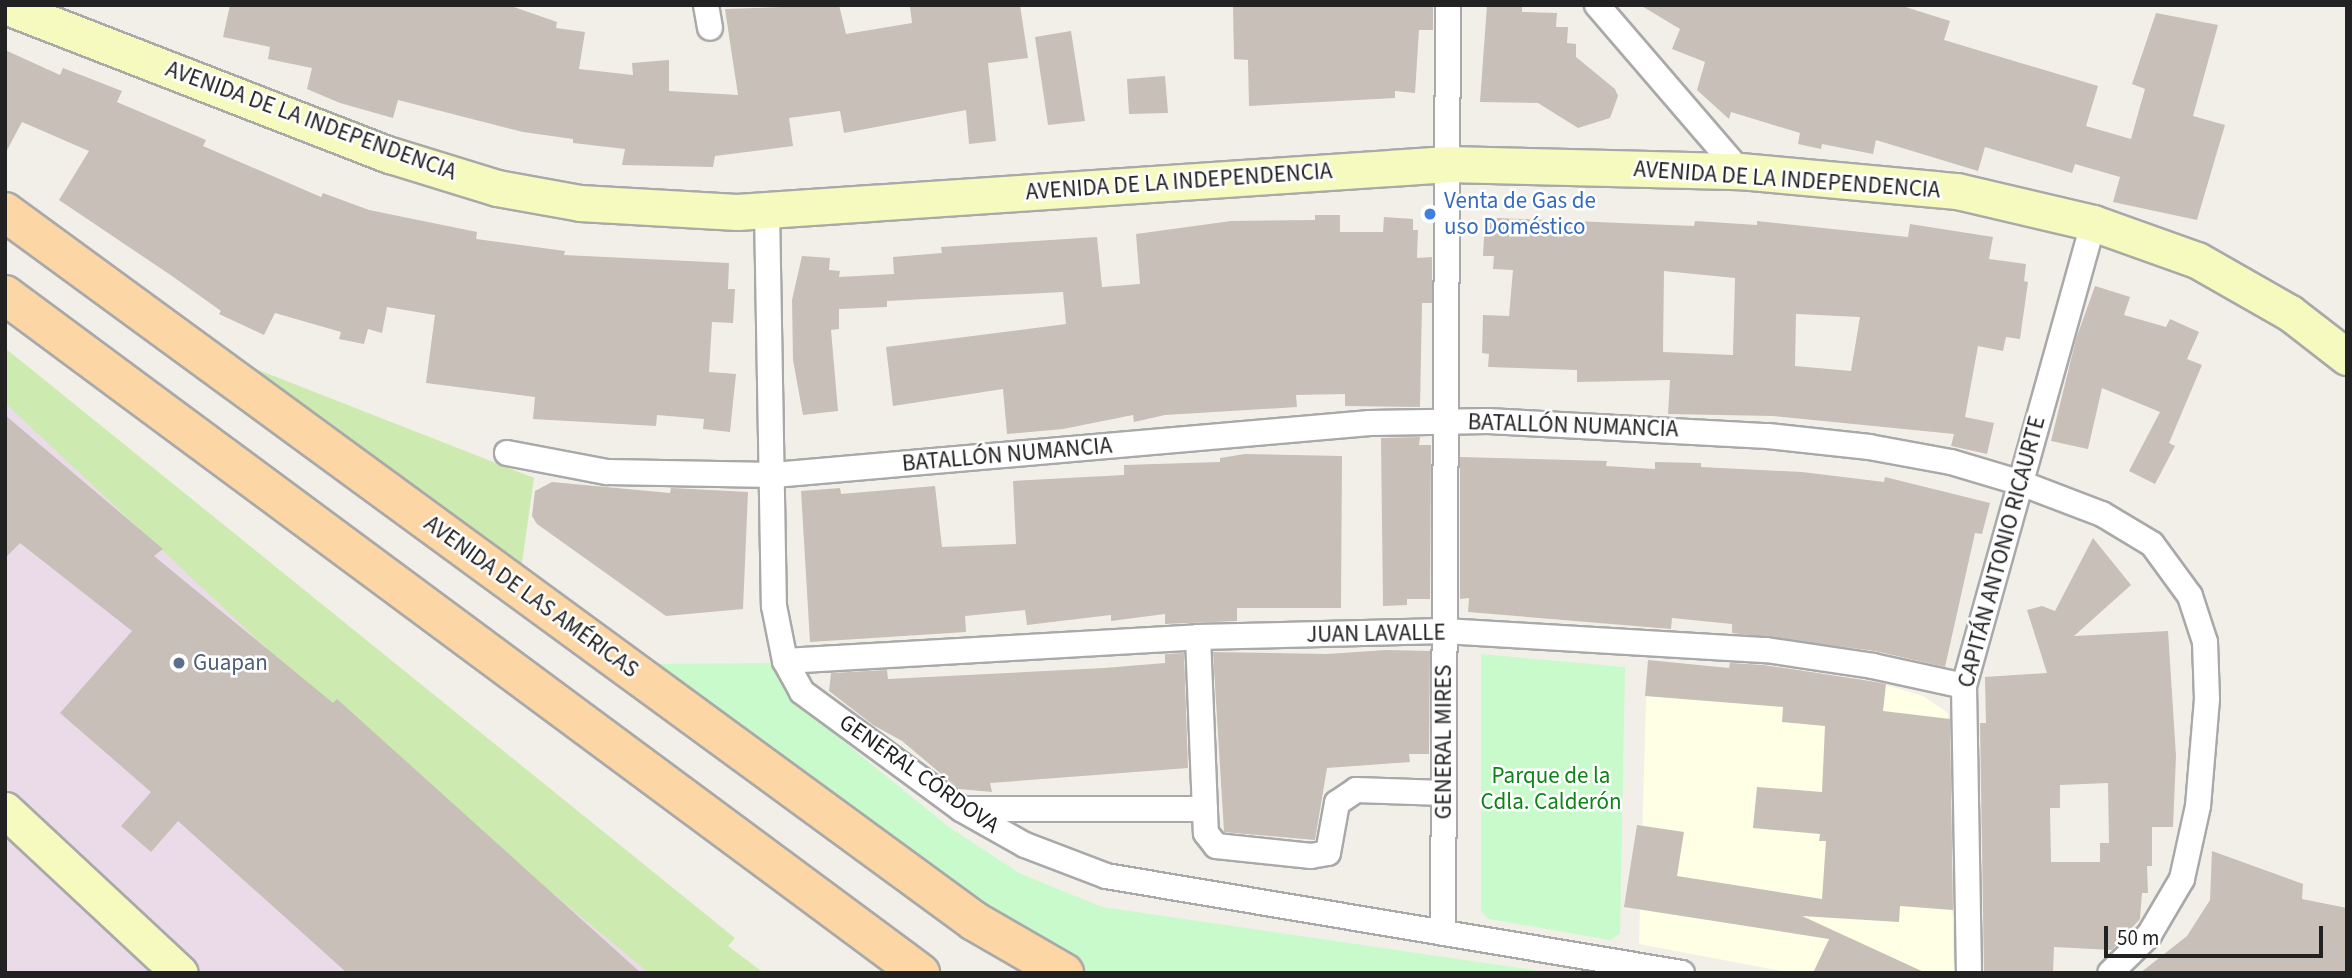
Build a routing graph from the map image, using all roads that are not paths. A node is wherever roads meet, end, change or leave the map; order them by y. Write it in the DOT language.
graph roads {
  1 [pos="1448,5"];
  2 [pos="1597,5"];
  3 [pos="5,6"];
  4 [pos="1448,164"];
  5 [pos="1740,171"];
  6 [pos="767,210"];
  7 [pos="5,212"];
  8 [pos="2093,223"];
  9 [pos="5,295"];
  10 [pos="2346,356"];
  11 [pos="1446,422"];
  12 [pos="507,453"];
  13 [pos="774,475"];
  14 [pos="2018,482"];
  15 [pos="1444,631"];
  16 [pos="1198,638"];
  17 [pos="785,661"];
  18 [pos="1964,686"];
  19 [pos="1444,793"];
  20 [pos="961,809"];
  21 [pos="1205,809"];
  22 [pos="5,810"];
  23 [pos="1443,933"];
  24 [pos="180,973"];
  25 [pos="920,973"];
  26 [pos="1064,973"];
  27 [pos="1682,973"];
  28 [pos="1969,973"];
  29 [pos="2110,973"];
  1 -- 4 [label="street, GENERAL MIRES"];
  2 -- 5 [label="street"];
  3 -- 6 [label="street, AVENIDA DE LA INDEPENDENCIA"];
  4 -- 5 [label="street, AVENIDA DE LA INDEPENDENCIA"];
  4 -- 6 [label="street, AVENIDA DE LA INDEPENDENCIA"];
  4 -- 11 [label="street, GENERAL MIRES"];
  5 -- 8 [label="street, AVENIDA DE LA INDEPENDENCIA"];
  6 -- 13 [label="street, GENERAL CÓRDOVA"];
  7 -- 26 [label="main road, AVENIDA DE LAS AMÉRICAS"];
  8 -- 10 [label="street, AVENIDA DE LA INDEPENDENCIA"];
  8 -- 14 [label="street, CAPITÁN ANTONIO RICAURTE"];
  9 -- 25 [label="main road"];
  11 -- 13 [label="street, BATALLÓN NUMANCIA"];
  11 -- 14 [label="street, BATALLÓN NUMANCIA"];
  11 -- 15 [label="street, GENERAL MIRES"];
  12 -- 13 [label="street, BATALLÓN NUMANCIA"];
  13 -- 17 [label="street, GENERAL CÓRDOVA"];
  14 -- 18 [label="street, CAPITÁN ANTONIO RICAURTE"];
  14 -- 29 [label="street, BATALLÓN NUMANCIA"];
  15 -- 16 [label="street, JUAN LAVALLE"];
  15 -- 18 [label="street, JUAN LAVALLE"];
  15 -- 19 [label="street, GENERAL MIRES"];
  16 -- 17 [label="street, JUAN LAVALLE"];
  16 -- 21 [label="street"];
  17 -- 20 [label="street, GENERAL CÓRDOVA"];
  18 -- 28 [label="street, CAPITÁN ANTONIO RICAURTE"];
  19 -- 21 [label="street"];
  19 -- 23 [label="street, GENERAL MIRES"];
  20 -- 21 [label="street"];
  20 -- 23 [label="street, GENERAL CÓRDOVA"];
  22 -- 24 [label="street"];
  23 -- 27 [label="street, GENERAL CÓRDOVA"];
}
